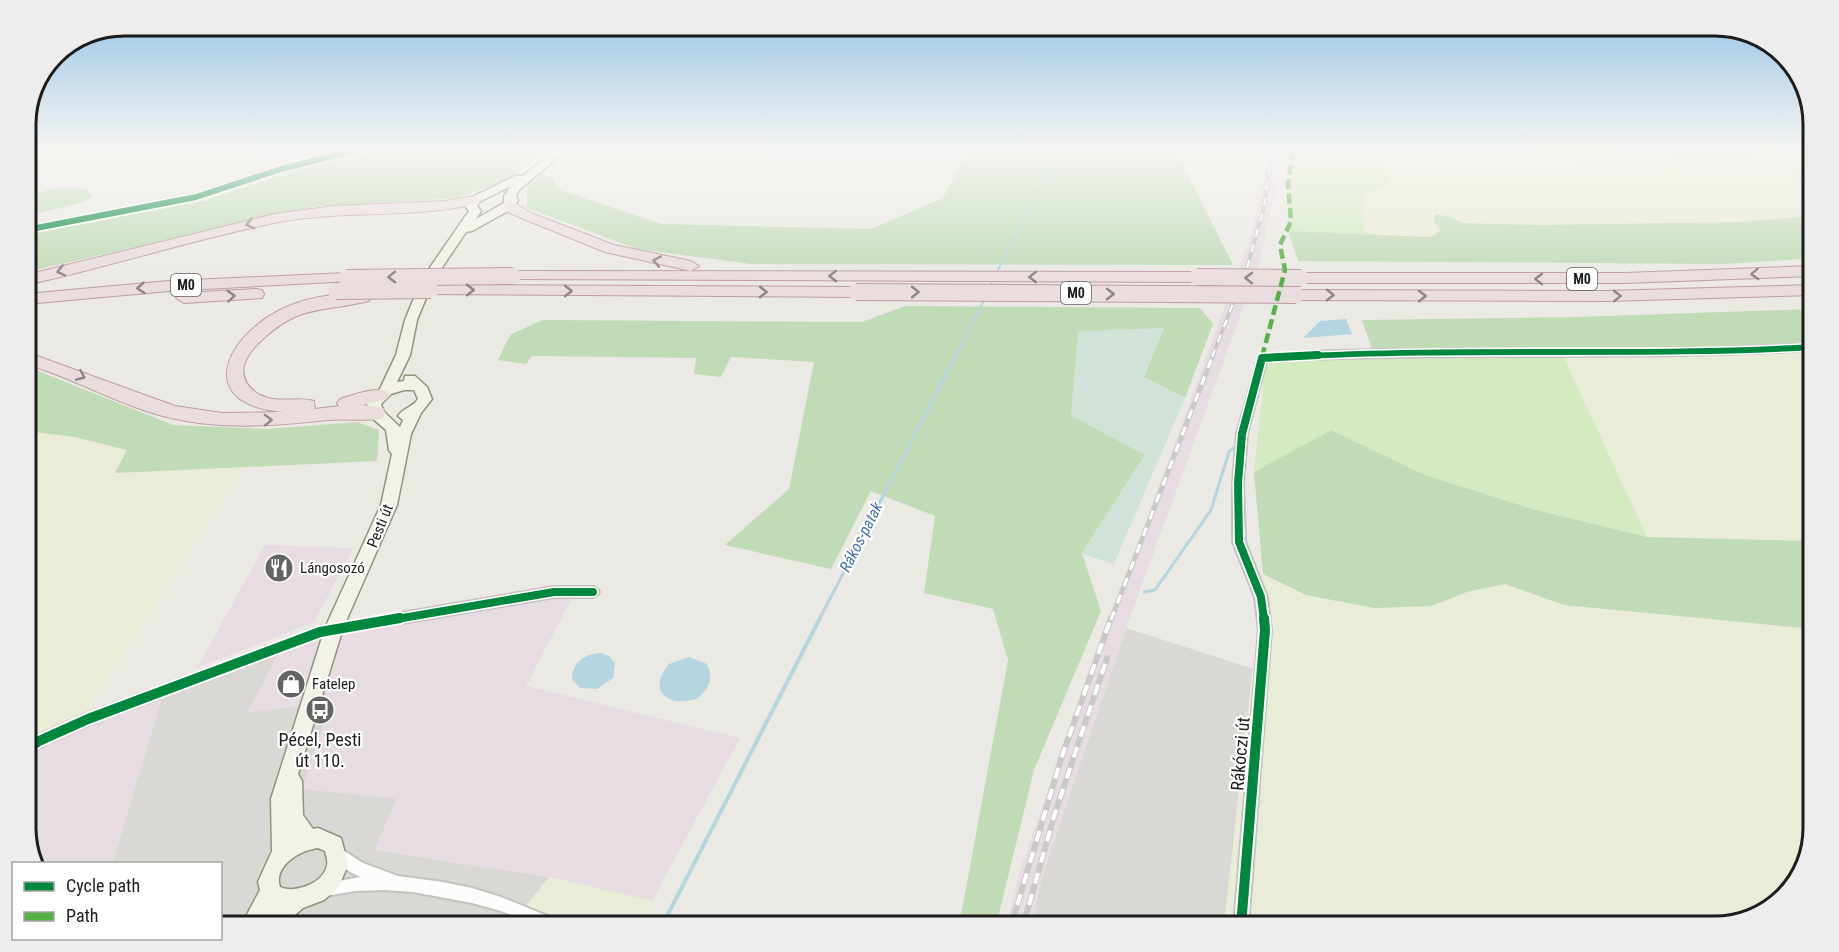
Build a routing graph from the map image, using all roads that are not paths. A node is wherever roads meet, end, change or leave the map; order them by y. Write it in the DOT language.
graph roads {
  1 [pos="210,192"];
  2 [pos="492,192"];
  3 [pos="493,192"];
  4 [pos="514,192"];
  5 [pos="510,200"];
  6 [pos="475,206"];
  7 [pos="491,213"];
  8 [pos="36,228"];
  9 [pos="450,248"];
  10 [pos="1803,271"];
  11 [pos="798,276"];
  12 [pos="36,278"];
  13 [pos="511,283"];
  14 [pos="341,284"];
  15 [pos="431,290"];
  16 [pos="1803,290"];
  17 [pos="36,298"];
  18 [pos="36,311"];
  19 [pos="1803,346"];
  20 [pos="404,356"];
  21 [pos="36,361"];
  22 [pos="416,386"];
  23 [pos="383,393"];
  24 [pos="414,412"];
  25 [pos="380,416"];
  26 [pos="398,461"];
  27 [pos="594,592"];
  28 [pos="334,628"];
  29 [pos="36,743"];
  30 [pos="295,757"];
  31 [pos="308,839"];
  32 [pos="337,853"];
  33 [pos="282,855"];
  34 [pos="405,885"];
  35 [pos="271,891"];
  36 [pos="318,891"];
  37 [pos="296,901"];
  38 [pos="257,916"];
  39 [pos="279,916"];
  40 [pos="532,916"];
  41 [pos="1242,916"];
  1 -- 8 [label="street"];
  2 -- 6 [label="main road"];
  3 -- 5 [label="main road"];
  4 -- 5 [label="main road"];
  5 -- 7 [label="main road"];
  11 -- 5 [label="highway, one-way"];
  6 -- 7 [label="main road"];
  6 -- 9 [label="main road"];
  6 -- 12 [label="highway, one-way"];
  7 -- 9 [label="main road"];
  9 -- 20 [label="main road"];
  10 -- 11 [label="highway, M0, one-way, bridge"];
  11 -- 13 [label="highway, M0"];
  13 -- 14 [label="highway, M0, one-way, bridge"];
  15 -- 13 [label="highway, M0, one-way"];
  13 -- 16 [label="highway, M0, one-way, bridge"];
  14 -- 15 [label="highway, M0, bridge"];
  14 -- 17 [label="highway, M0, one-way"];
  18 -- 14 [label="highway, M0, one-way"];
  15 -- 23 [label="highway, bridge"];
  19 -- 41 [label="street, Rákóczi út"];
  20 -- 22 [label="main road"];
  20 -- 23 [label="main road"];
  21 -- 25 [label="highway, one-way"];
  22 -- 23 [label="main road"];
  22 -- 24 [label="main road"];
  23 -- 25 [label="main road"];
  24 -- 25 [label="main road"];
  24 -- 26 [label="main road"];
  25 -- 26 [label="main road"];
  26 -- 28 [label="main road, Pesti út"];
  27 -- 28 [label="street"];
  28 -- 29 [label="street"];
  28 -- 30 [label="main road, Pesti út"];
  30 -- 31 [label="main road, Pesti út"];
  30 -- 33 [label="main road, Pesti út"];
  31 -- 32 [label="main road"];
  31 -- 33 [label="main road"];
  32 -- 34 [label="street"];
  32 -- 36 [label="main road"];
  33 -- 35 [label="main road"];
  34 -- 36 [label="street"];
  34 -- 40 [label="street"];
  35 -- 37 [label="main road"];
  35 -- 38 [label="main road"];
  36 -- 37 [label="main road"];
  37 -- 39 [label="main road"];
}
